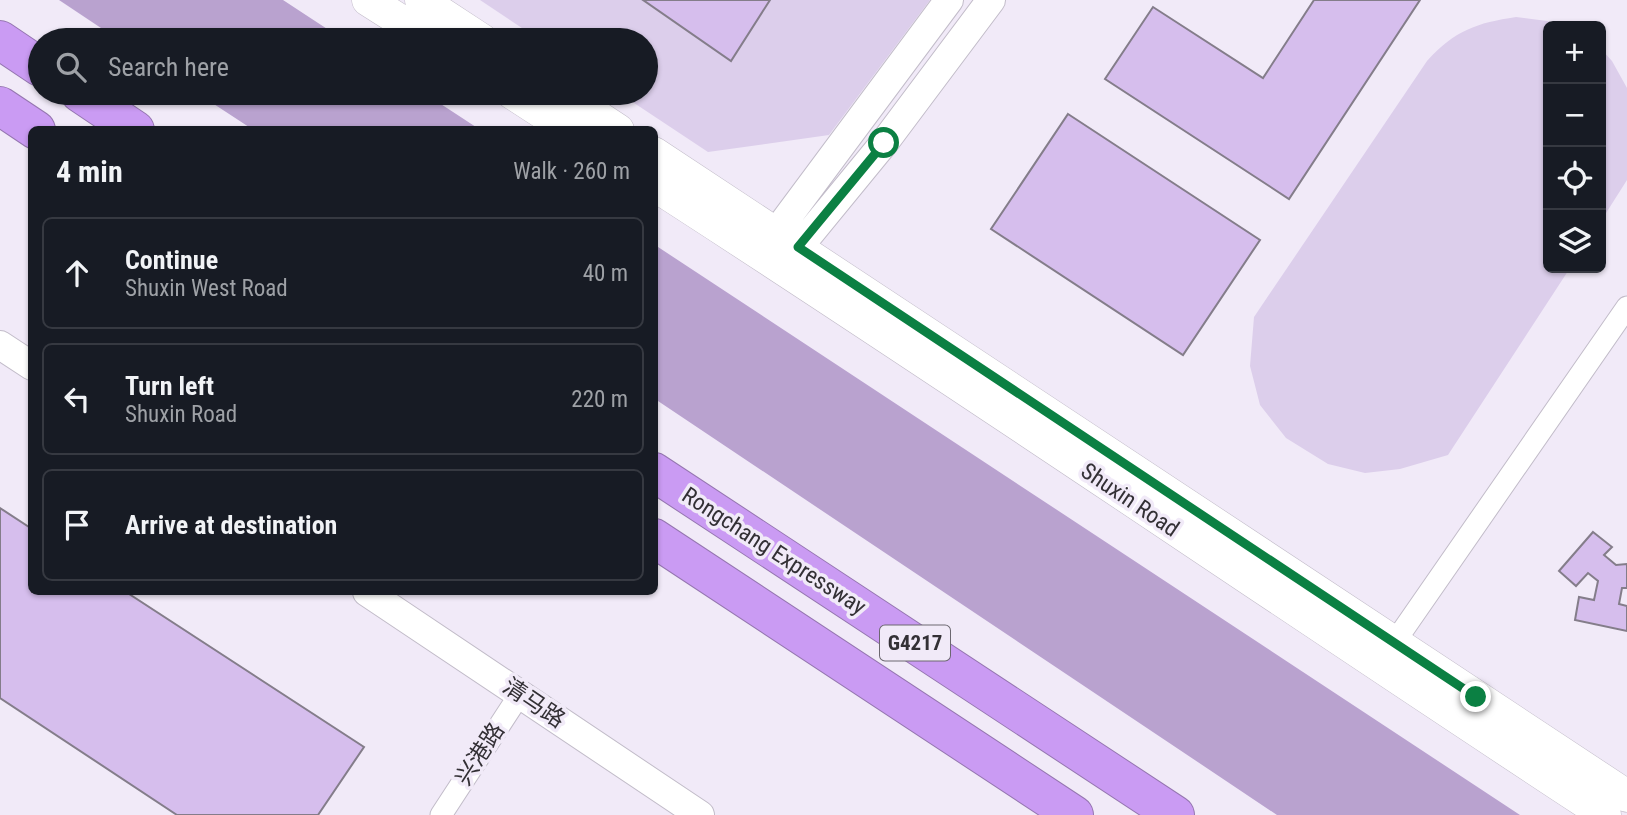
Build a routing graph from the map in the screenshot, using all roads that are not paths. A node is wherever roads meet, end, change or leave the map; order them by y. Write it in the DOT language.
graph roads {
  1 [pos="368,0"];
  2 [pos="421,0"];
  3 [pos="950,0"];
  4 [pos="990,0"];
  5 [pos="412,28"];
  6 [pos="464,28"];
  7 [pos="0,40"];
  8 [pos="28,59"];
  9 [pos="97,105"];
  10 [pos="530,105"];
  11 [pos="580,105"];
  12 [pos="0,106"];
  13 [pos="30,126"];
  14 [pos="129,126"];
  15 [pos="563,126"];
  16 [pos="612,126"];
  17 [pos="658,156"];
  18 [pos="658,187"];
  19 [pos="779,250"];
  20 [pos="1627,307"];
  21 [pos="0,345"];
  22 [pos="28,363"];
  23 [pos="658,475"];
  24 [pos="658,541"];
  25 [pos="372,595"];
  26 [pos="1388,656"];
  27 [pos="520,694"];
  28 [pos="1627,796"];
  29 [pos="441,815"];
  30 [pos="700,815"];
  31 [pos="1074,815"];
  32 [pos="1175,815"];
  33 [pos="1605,815"];
  1 -- 5 [label="main road"];
  2 -- 6 [label="main road"];
  3 -- 19 [label="street"];
  4 -- 19 [label="street"];
  7 -- 8 [label="highway"];
  9 -- 14 [label="highway"];
  10 -- 15 [label="main road"];
  11 -- 16 [label="main road"];
  12 -- 13 [label="highway"];
  17 -- 19 [label="main road, Shuxin Road"];
  18 -- 19 [label="main road, Shuxin Road"];
  19 -- 26 [label="main road, Shuxin Road"];
  20 -- 26 [label="street"];
  21 -- 22 [label="street"];
  23 -- 32 [label="highway, Rongchang Expressway / G4217"];
  24 -- 31 [label="highway, G4217"];
  25 -- 27 [label="street, 清马路"];
  26 -- 28 [label="main road, Shuxin Road"];
  26 -- 33 [label="main road, Shuxin Road"];
  27 -- 29 [label="street, 兴港路"];
  27 -- 30 [label="street, 清马路"];
}
